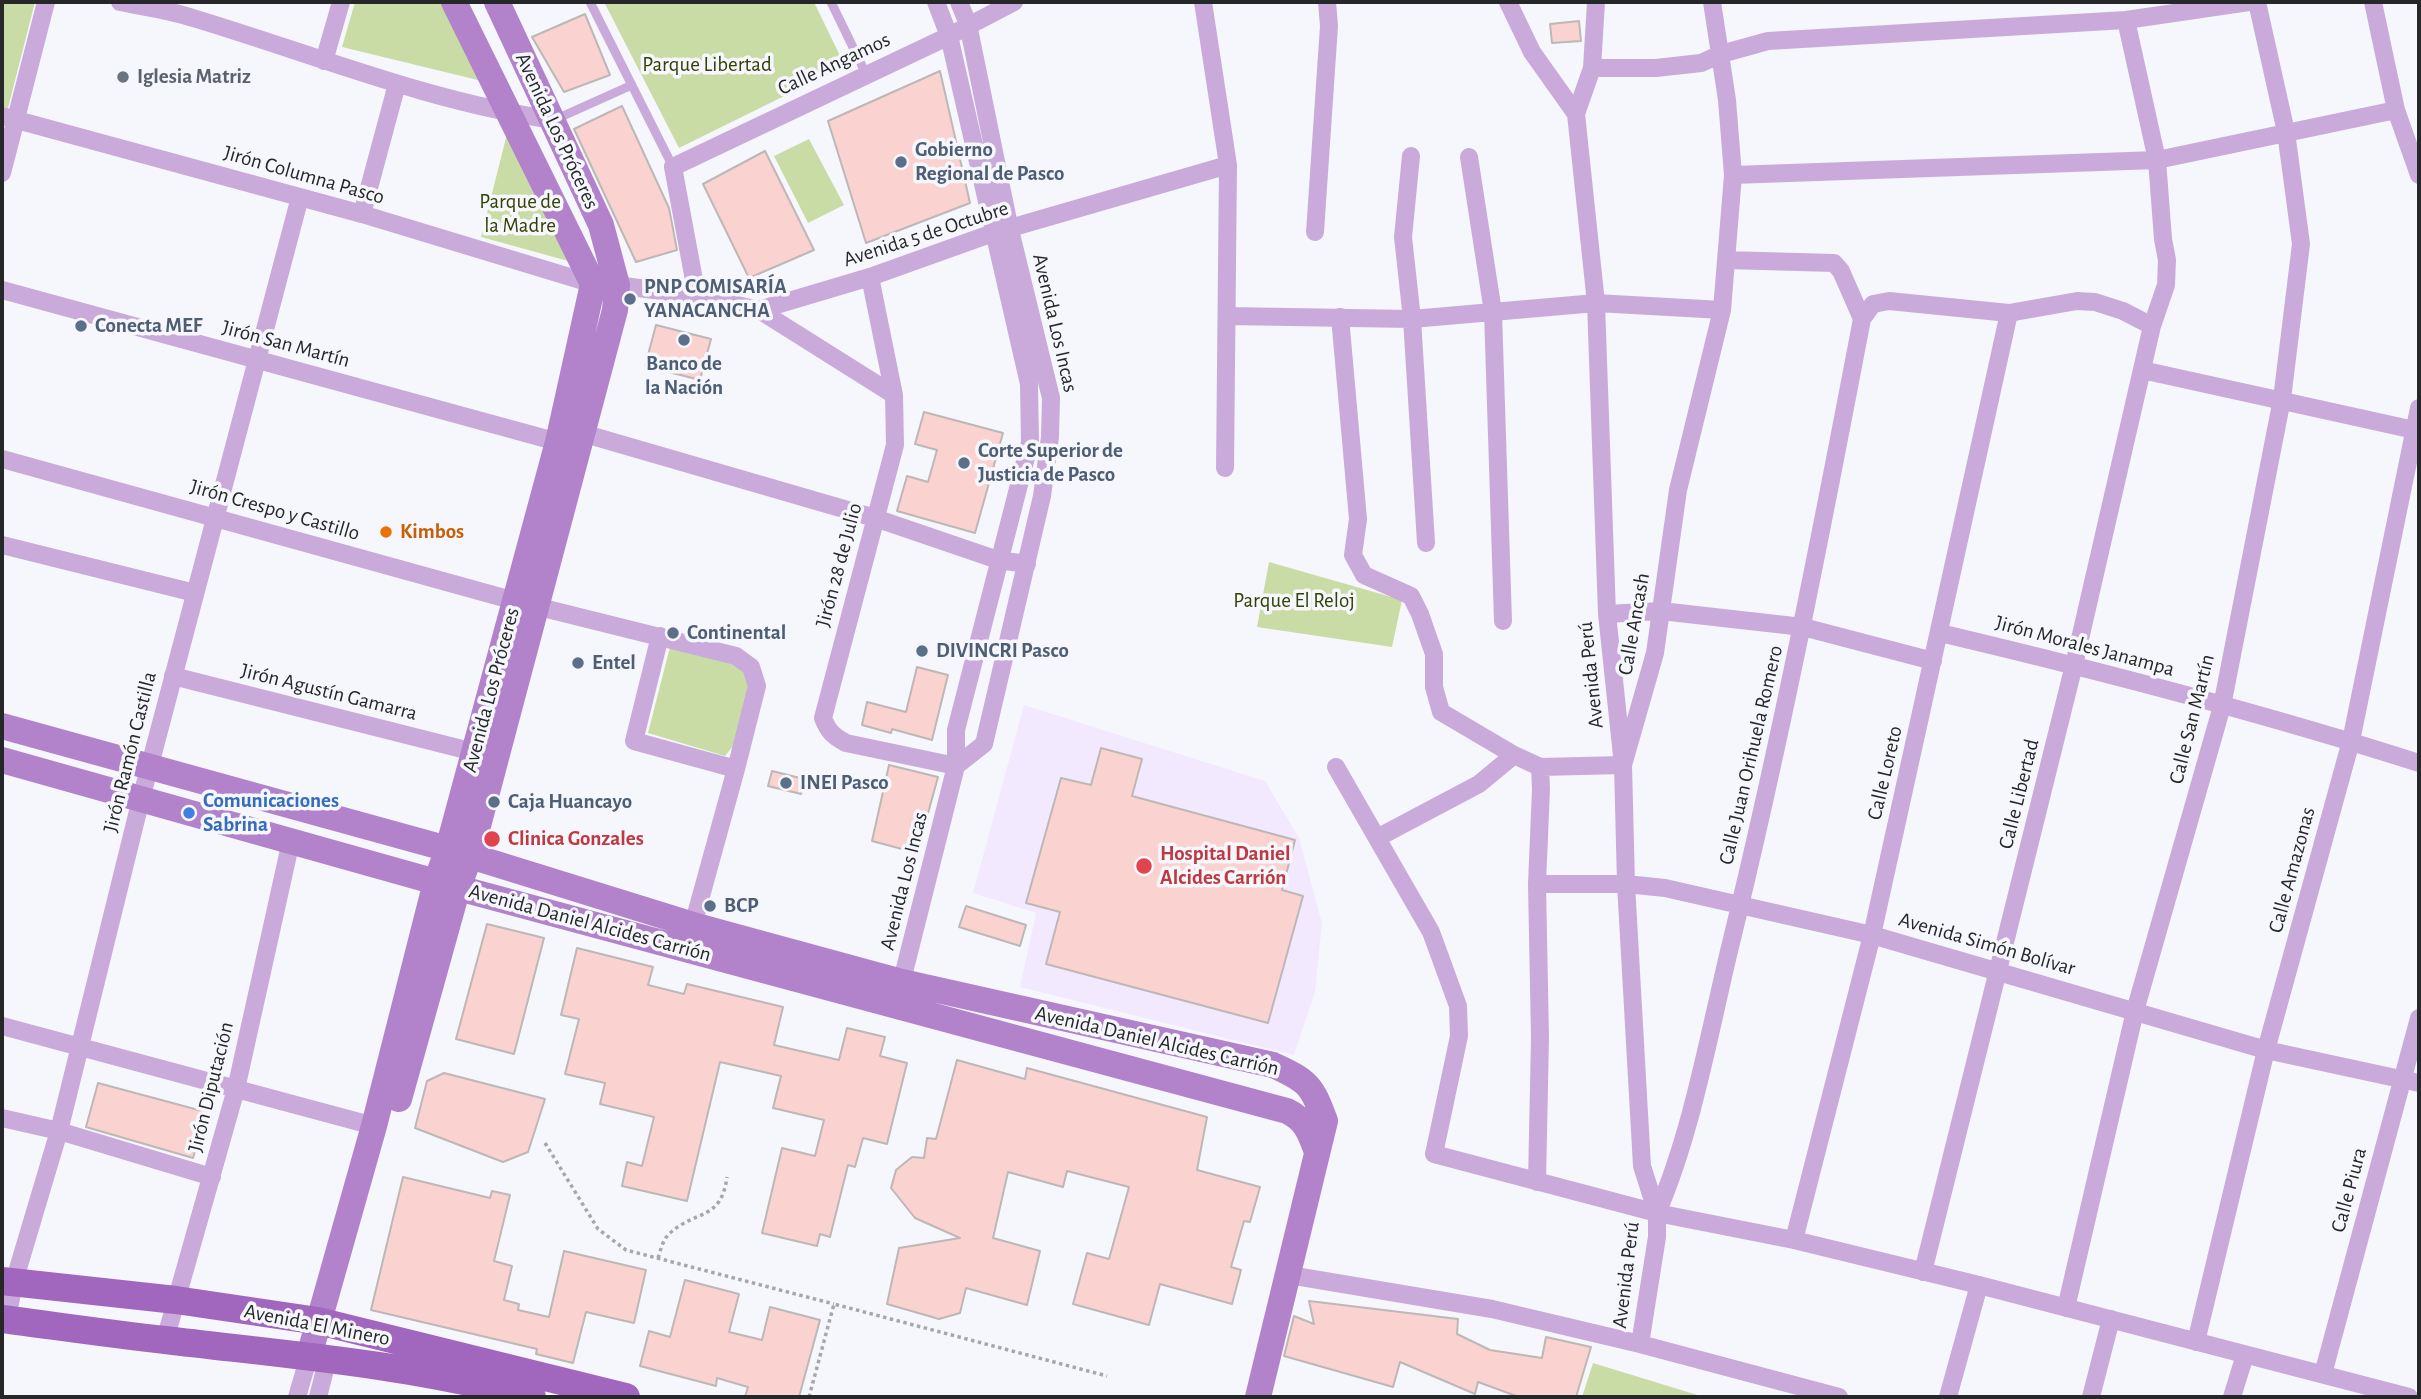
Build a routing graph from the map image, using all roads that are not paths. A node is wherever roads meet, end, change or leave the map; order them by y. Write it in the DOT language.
graph roads {
  1 [pos="46,2"];
  2 [pos="120,2"];
  3 [pos="341,2"];
  4 [pos="454,2"];
  5 [pos="497,2"];
  6 [pos="590,2"];
  7 [pos="831,2"];
  8 [pos="936,2"];
  9 [pos="959,2"];
  10 [pos="1014,2"];
  11 [pos="1203,2"];
  12 [pos="1327,2"];
  13 [pos="1508,2"];
  14 [pos="1597,2"];
  15 [pos="1712,2"];
  16 [pos="2249,2"];
  17 [pos="2257,2"];
  18 [pos="2373,2"];
  19 [pos="193,9"];
  20 [pos="2126,20"];
  21 [pos="968,24"];
  22 [pos="949,36"];
  23 [pos="1721,54"];
  24 [pos="324,61"];
  25 [pos="1592,68"];
  26 [pos="866,74"];
  27 [pos="397,84"];
  28 [pos="632,85"];
  29 [pos="2396,110"];
  30 [pos="508,114"];
  31 [pos="1576,114"];
  32 [pos="9,118"];
  33 [pos="554,120"];
  34 [pos="2286,132"];
  35 [pos="1411,156"];
  36 [pos="1469,157"];
  37 [pos="2157,160"];
  38 [pos="1228,165"];
  39 [pos="673,167"];
  40 [pos="2,173"];
  41 [pos="1733,175"];
  42 [pos="2419,175"];
  43 [pos="300,197"];
  44 [pos="362,214"];
  45 [pos="1002,231"];
  46 [pos="1315,232"];
  47 [pos="1726,260"];
  48 [pos="870,277"];
  49 [pos="605,284"];
  50 [pos="2,290"];
  51 [pos="697,296"];
  52 [pos="1596,303"];
  53 [pos="759,310"];
  54 [pos="1722,310"];
  55 [pos="1493,312"];
  56 [pos="1868,312"];
  57 [pos="2009,313"];
  58 [pos="1227,316"];
  59 [pos="1340,317"];
  60 [pos="1412,318"];
  61 [pos="2152,326"];
  62 [pos="1037,342"];
  63 [pos="1019,347"];
  64 [pos="257,359"];
  65 [pos="2142,370"];
  66 [pos="894,395"];
  67 [pos="2281,399"];
  68 [pos="2419,408"];
  69 [pos="2417,430"];
  70 [pos="570,438"];
  71 [pos="2,459"];
  72 [pos="1226,468"];
  73 [pos="216,516"];
  74 [pos="875,518"];
  75 [pos="1426,543"];
  76 [pos="2,545"];
  77 [pos="998,560"];
  78 [pos="1027,564"];
  79 [pos="195,593"];
  80 [pos="526,603"];
  81 [pos="1661,611"];
  82 [pos="1607,614"];
  83 [pos="1503,621"];
  84 [pos="1803,626"];
  85 [pos="1940,633"];
  86 [pos="660,636"];
  87 [pos="1933,661"];
  88 [pos="2074,665"];
  89 [pos="173,676"];
  90 [pos="2222,706"];
  91 [pos="2,726"];
  92 [pos="2351,741"];
  93 [pos="474,752"];
  94 [pos="1514,755"];
  95 [pos="2,760"];
  96 [pos="2419,763"];
  97 [pos="150,765"];
  98 [pos="1623,765"];
  99 [pos="956,766"];
  100 [pos="1336,766"];
  101 [pos="1540,767"];
  102 [pos="736,769"];
  103 [pos="141,799"];
  104 [pos="1377,838"];
  105 [pos="291,841"];
  106 [pos="459,853"];
  107 [pos="1537,884"];
  108 [pos="1626,884"];
  109 [pos="447,885"];
  110 [pos="600,896"];
  111 [pos="1740,906"];
  112 [pos="592,924"];
  113 [pos="692,925"];
  114 [pos="1872,934"];
  115 [pos="803,969"];
  116 [pos="1999,971"];
  117 [pos="899,995"];
  118 [pos="2135,1011"];
  119 [pos="2419,1018"];
  120 [pos="2,1026"];
  121 [pos="81,1047"];
  122 [pos="2266,1049"];
  123 [pos="2411,1080"];
  124 [pos="236,1089"];
  125 [pos="2,1118"];
  126 [pos="374,1126"];
  127 [pos="60,1131"];
  128 [pos="1317,1153"];
  129 [pos="212,1177"];
  130 [pos="1537,1182"];
  131 [pos="1657,1213"];
  132 [pos="1794,1240"];
  133 [pos="1923,1272"];
  134 [pos="1289,1275"];
  135 [pos="8,1281"];
  136 [pos="1979,1285"];
  137 [pos="176,1300"];
  138 [pos="2066,1308"];
  139 [pos="5,1319"];
  140 [pos="2111,1320"];
  141 [pos="327,1323"];
  142 [pos="165,1340"];
  143 [pos="2196,1342"];
  144 [pos="1640,1344"];
  145 [pos="2245,1355"];
  146 [pos="319,1357"];
  147 [pos="444,1364"];
  148 [pos="2323,1374"];
  149 [pos="469,1389"];
  150 [pos="573,1390"];
  151 [pos="2370,1392"];
  152 [pos="1804,1393"];
  153 [pos="297,1397"];
  154 [pos="318,1397"];
  155 [pos="531,1397"];
  156 [pos="626,1397"];
  157 [pos="1258,1397"];
  158 [pos="1839,1397"];
  159 [pos="1948,1397"];
  160 [pos="2091,1397"];
  161 [pos="2232,1397"];
  162 [pos="2409,1397"];
  1 -- 32 [label="street"];
  2 -- 19 [label="street"];
  3 -- 24 [label="street"];
  4 -- 30 [label="street, Avenida Los Próceres"];
  5 -- 33 [label="street, Avenida Los Próceres"];
  6 -- 28 [label="lane"];
  7 -- 26 [label="lane"];
  8 -- 22 [label="street, Avenida Los Incas"];
  9 -- 21 [label="street, Avenida Los Incas"];
  10 -- 21 [label="street, Calle Angamos"];
  11 -- 38 [label="street"];
  12 -- 46 [label="street"];
  13 -- 31 [label="street"];
  14 -- 25 [label="street, Avenida Perú"];
  15 -- 23 [label="street, Calle Ancash"];
  16 -- 20 [label="street"];
  17 -- 34 [label="street, Calle San Martín"];
  18 -- 29 [label="street"];
  19 -- 24 [label="street"];
  20 -- 23 [label="street"];
  20 -- 37 [label="street, Calle Libertad"];
  21 -- 22 [label="street, Calle Angamos"];
  21 -- 45 [label="street, Avenida Los Incas"];
  22 -- 26 [label="street, Calle Angamos"];
  22 -- 45 [label="street, Avenida Los Incas"];
  23 -- 25 [label="street"];
  23 -- 41 [label="street, Calle Ancash"];
  24 -- 27 [label="street"];
  25 -- 31 [label="street, Avenida Perú"];
  26 -- 39 [label="street, Calle Angamos"];
  27 -- 30 [label="street"];
  27 -- 44 [label="street"];
  28 -- 33 [label="lane"];
  28 -- 39 [label="lane"];
  29 -- 34 [label="street"];
  29 -- 42 [label="street"];
  30 -- 33 [label="street"];
  30 -- 49 [label="street, Avenida Los Próceres"];
  31 -- 52 [label="street, Avenida Perú"];
  32 -- 40 [label="street"];
  32 -- 43 [label="street, Jirón Columna Pasco"];
  33 -- 49 [label="street, Avenida Los Próceres"];
  34 -- 37 [label="street"];
  34 -- 67 [label="street, Calle San Martín"];
  35 -- 60 [label="street"];
  36 -- 55 [label="street"];
  37 -- 41 [label="street"];
  37 -- 61 [label="street, Calle Libertad"];
  38 -- 45 [label="street, Avenida 5 de Octubre"];
  38 -- 58 [label="street"];
  39 -- 51 [label="street"];
  41 -- 47 [label="street, Calle Ancash"];
  43 -- 44 [label="street, Jirón Columna Pasco"];
  43 -- 64 [label="street, Jirón Ramón Castilla"];
  44 -- 49 [label="street, Jirón Columna Pasco"];
  45 -- 48 [label="street, Avenida 5 de Octubre"];
  45 -- 62 [label="street, Avenida Los Incas"];
  45 -- 63 [label="street, Avenida Los Incas"];
  47 -- 54 [label="street, Calle Ancash"];
  47 -- 56 [label="street"];
  48 -- 53 [label="street, Avenida 5 de Octubre"];
  48 -- 66 [label="street, Jirón 28 de Julio"];
  49 -- 51 [label="street, Jirón Columna Pasco"];
  49 -- 70 [label="street, Avenida Los Próceres"];
  50 -- 64 [label="street, Jirón San Martín"];
  51 -- 53 [label="street, Jirón Columna Pasco"];
  52 -- 54 [label="street"];
  52 -- 55 [label="street"];
  52 -- 82 [label="street, Avenida Perú"];
  53 -- 66 [label="street"];
  54 -- 81 [label="street, Calle Ancash"];
  55 -- 60 [label="street"];
  55 -- 83 [label="street"];
  56 -- 57 [label="street"];
  56 -- 84 [label="street, Calle Juan Orihuela Romero"];
  57 -- 61 [label="street"];
  57 -- 85 [label="street, Calle Loreto"];
  58 -- 59 [label="street"];
  58 -- 72 [label="street"];
  59 -- 60 [label="street"];
  59 -- 94 [label="street"];
  60 -- 75 [label="street"];
  61 -- 65 [label="street, Calle Libertad"];
  62 -- 63 [label="street"];
  62 -- 78 [label="street, Avenida Los Incas"];
  63 -- 77 [label="street, Avenida Los Incas"];
  64 -- 70 [label="street, Jirón San Martín"];
  64 -- 73 [label="street, Jirón Ramón Castilla"];
  65 -- 67 [label="street"];
  65 -- 88 [label="street, Calle Libertad"];
  66 -- 74 [label="street, Jirón 28 de Julio"];
  67 -- 69 [label="street"];
  67 -- 90 [label="street, Calle San Martín"];
  68 -- 69 [label="street, Calle Amazonas"];
  69 -- 92 [label="street, Calle Amazonas"];
  70 -- 74 [label="street, Jirón San Martín"];
  70 -- 80 [label="street, Avenida Los Próceres"];
  71 -- 73 [label="street, Jirón Crespo y Castillo"];
  73 -- 79 [label="street, Jirón Ramón Castilla"];
  73 -- 80 [label="street, Jirón Crespo y Castillo"];
  74 -- 77 [label="street, Jirón San Martín"];
  74 -- 99 [label="street, Jirón 28 de Julio"];
  76 -- 79 [label="street"];
  77 -- 78 [label="street, Jirón San Martín"];
  77 -- 99 [label="street, Avenida Los Incas"];
  78 -- 99 [label="street, Avenida Los Incas"];
  79 -- 89 [label="street, Jirón Ramón Castilla"];
  80 -- 86 [label="street, Jirón Crespo y Castillo"];
  80 -- 93 [label="street, Avenida Los Próceres"];
  80 -- 106 [label="street, Avenida Los Próceres"];
  81 -- 82 [label="street"];
  81 -- 84 [label="street"];
  81 -- 98 [label="street, Calle Ancash"];
  82 -- 98 [label="street, Avenida Perú"];
  84 -- 87 [label="street"];
  84 -- 111 [label="street, Calle Juan Orihuela Romero"];
  85 -- 87 [label="street, Calle Loreto"];
  85 -- 88 [label="street, Jirón Morales Janampa"];
  86 -- 102 [label="street, Jirón Crespo y Castillo"];
  86 -- 102 [label="street"];
  87 -- 114 [label="street, Calle Loreto"];
  88 -- 90 [label="street, Jirón Morales Janampa"];
  88 -- 116 [label="street, Calle Libertad"];
  89 -- 93 [label="street, Jirón Agustín Gamarra"];
  89 -- 97 [label="street, Jirón Ramón Castilla"];
  90 -- 92 [label="street, Jirón Morales Janampa"];
  90 -- 118 [label="street, Calle San Martín"];
  91 -- 97 [label="street, Avenida Daniel Alcides Carrión"];
  92 -- 96 [label="street, Jirón Morales Janampa"];
  92 -- 122 [label="street, Calle Amazonas"];
  93 -- 106 [label="street, Avenida Los Próceres"];
  94 -- 101 [label="street"];
  94 -- 104 [label="street"];
  95 -- 103 [label="street, Avenida Daniel Alcides Carrión"];
  97 -- 103 [label="street, Jirón Ramón Castilla"];
  97 -- 106 [label="street, Avenida Daniel Alcides Carrión"];
  98 -- 101 [label="street"];
  98 -- 108 [label="street, Avenida Perú"];
  99 -- 117 [label="street, Avenida Los Incas"];
  100 -- 104 [label="street"];
  101 -- 107 [label="street"];
  102 -- 113 [label="street, Jirón Crespo y Castillo"];
  103 -- 105 [label="street, Avenida Daniel Alcides Carrión"];
  103 -- 121 [label="street, Jirón Ramón Castilla"];
  104 -- 130 [label="street"];
  105 -- 109 [label="street, Avenida Daniel Alcides Carrión"];
  105 -- 124 [label="street, Jirón Diputación"];
  106 -- 109 [label="street, Avenida Los Próceres"];
  106 -- 110 [label="street, Avenida Daniel Alcides Carrión"];
  107 -- 108 [label="street, Avenida Simón Bolívar"];
  107 -- 130 [label="street"];
  108 -- 111 [label="street, Avenida Simón Bolívar"];
  108 -- 131 [label="street, Avenida Perú"];
  109 -- 112 [label="street, Avenida Daniel Alcides Carrión"];
  109 -- 126 [label="street, Avenida Los Próceres"];
  109 -- 141 [label="street, Avenida Los Próceres"];
  110 -- 112 [label="street"];
  110 -- 113 [label="street, Avenida Daniel Alcides Carrión"];
  111 -- 114 [label="street, Avenida Simón Bolívar"];
  111 -- 131 [label="street, Calle Juan Orihuela Romero"];
  112 -- 115 [label="street, Avenida Daniel Alcides Carrión"];
  113 -- 115 [label="street, Avenida Daniel Alcides Carrión"];
  114 -- 116 [label="street, Avenida Simón Bolívar"];
  114 -- 132 [label="street, Calle Loreto"];
  115 -- 117 [label="street, Avenida Daniel Alcides Carrión"];
  116 -- 118 [label="street, Avenida Simón Bolívar"];
  116 -- 133 [label="street, Calle Libertad"];
  117 -- 128 [label="street, Avenida Daniel Alcides Carrión"];
  117 -- 128 [label="street, Avenida Daniel Alcides Carrión"];
  118 -- 122 [label="street, Avenida Simón Bolívar"];
  118 -- 138 [label="street, Calle San Martín"];
  119 -- 123 [label="street, Calle Piura"];
  120 -- 121 [label="street"];
  121 -- 124 [label="street"];
  121 -- 127 [label="street, Jirón Ramón Castilla"];
  122 -- 123 [label="street, Avenida Simón Bolívar"];
  122 -- 143 [label="street, Calle Amazonas"];
  123 -- 148 [label="street, Calle Piura"];
  124 -- 126 [label="street"];
  124 -- 129 [label="street, Jirón Diputación"];
  125 -- 127 [label="street"];
  126 -- 141 [label="street, Avenida Los Próceres"];
  127 -- 129 [label="street"];
  127 -- 135 [label="street, Jirón Ramón Castilla"];
  128 -- 134 [label="street"];
  129 -- 137 [label="street, Jirón Diputación"];
  130 -- 131 [label="street"];
  131 -- 132 [label="street"];
  131 -- 144 [label="street, Avenida Perú"];
  132 -- 133 [label="street"];
  133 -- 136 [label="street"];
  134 -- 144 [label="street"];
  134 -- 157 [label="street"];
  135 -- 137 [label="main road, Avenida El Minero"];
  135 -- 139 [label="street, Jirón Ramón Castilla"];
  136 -- 138 [label="street"];
  136 -- 159 [label="street"];
  137 -- 141 [label="main road, Avenida El Minero"];
  137 -- 142 [label="street, Jirón Diputación"];
  138 -- 140 [label="street"];
  139 -- 142 [label="main road, Avenida El Minero"];
  140 -- 143 [label="street"];
  140 -- 160 [label="street"];
  141 -- 146 [label="street, Avenida Los Próceres"];
  141 -- 147 [label="main road, Avenida El Minero"];
  142 -- 146 [label="main road, Avenida El Minero"];
  143 -- 145 [label="street"];
  144 -- 152 [label="street"];
  145 -- 148 [label="street"];
  145 -- 161 [label="street"];
  146 -- 147 [label="main road, Avenida El Minero"];
  146 -- 153 [label="street, Avenida Los Próceres"];
  146 -- 154 [label="street, Avenida Los Próceres"];
  147 -- 149 [label="main road, Avenida El Minero"];
  147 -- 150 [label="main road, Avenida El Minero"];
  148 -- 151 [label="street"];
  149 -- 155 [label="main road, Avenida El Minero"];
  150 -- 156 [label="main road, Avenida El Minero"];
  151 -- 162 [label="street"];
  152 -- 158 [label="street"];
}
